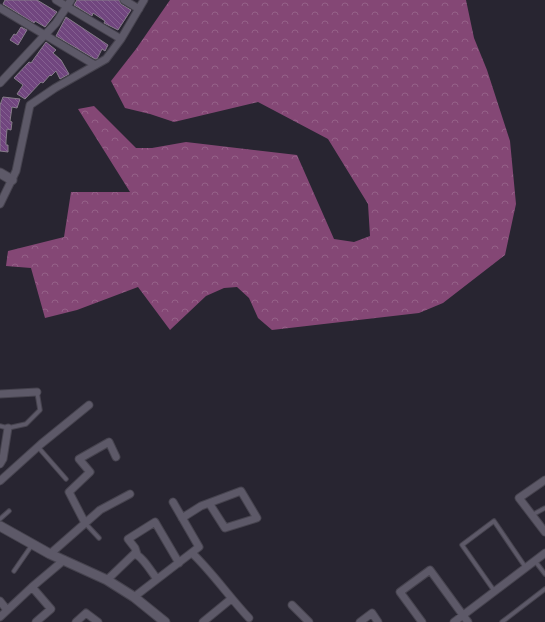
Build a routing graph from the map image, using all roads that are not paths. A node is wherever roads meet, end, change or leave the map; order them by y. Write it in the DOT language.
graph roads {
  1 [pos="56,0"];
  2 [pos="124,0"];
  3 [pos="144,0"];
  4 [pos="69,3"];
  5 [pos="0,8"];
  6 [pos="139,9"];
  7 [pos="45,35"];
  8 [pos="121,39"];
  9 [pos="95,65"];
  10 [pos="0,83"];
  11 [pos="0,173"];
  12 [pos="12,180"];
  13 [pos="0,204"];
  14 [pos="37,392"];
  15 [pos="0,394"];
  16 [pos="89,405"];
  17 [pos="4,427"];
  18 [pos="38,447"];
  19 [pos="116,457"];
  20 [pos="0,464"];
  21 [pos="66,479"];
  22 [pos="545,480"];
  23 [pos="0,481"];
  24 [pos="130,494"];
  25 [pos="172,502"];
  26 [pos="208,503"];
  27 [pos="545,508"];
  28 [pos="9,511"];
  29 [pos="532,516"];
  30 [pos="182,518"];
  31 [pos="0,519"];
  32 [pos="85,524"];
  33 [pos="0,526"];
  34 [pos="545,532"];
  35 [pos="100,538"];
  36 [pos="32,545"];
  37 [pos="192,553"];
  38 [pos="545,553"];
  39 [pos="50,554"];
  40 [pos="137,554"];
  41 [pos="64,560"];
  42 [pos="535,561"];
  43 [pos="179,563"];
  44 [pos="526,568"];
  45 [pos="14,571"];
  46 [pos="545,574"];
  47 [pos="107,580"];
  48 [pos="157,580"];
  49 [pos="32,587"];
  50 [pos="545,589"];
  51 [pos="494,592"];
  52 [pos="134,597"];
  53 [pos="231,599"];
  54 [pos="0,602"];
  55 [pos="292,605"];
  56 [pos="7,610"];
  57 [pos="463,616"];
  58 [pos="0,617"];
  59 [pos="249,618"];
  60 [pos="36,622"];
  61 [pos="76,622"];
  62 [pos="98,622"];
  63 [pos="165,622"];
  64 [pos="203,622"];
  65 [pos="309,622"];
  66 [pos="360,622"];
  67 [pos="378,622"];
  68 [pos="422,622"];
  69 [pos="454,622"];
  70 [pos="468,622"];
  71 [pos="502,622"];
  1 -- 4 [label="street"];
  2 -- 6 [label="street"];
  3 -- 6 [label="street"];
  4 -- 7 [label="street"];
  4 -- 8 [label="street"];
  5 -- 7 [label="street"];
  6 -- 8 [label="street"];
  7 -- 9 [label="street"];
  7 -- 10 [label="street"];
  8 -- 9 [label="street"];
  9 -- 12 [label="street"];
  11 -- 12 [label="street"];
  12 -- 13 [label="street"];
  14 -- 15 [label="street"];
  14 -- 17 [label="lane"];
  16 -- 18 [label="street"];
  17 -- 20 [label="street"];
  18 -- 21 [label="lane"];
  18 -- 23 [label="street"];
  19 -- 32 [label="street"];
  22 -- 29 [label="street"];
  24 -- 32 [label="street"];
  25 -- 30 [label="street"];
  26 -- 26 [label="street"];
  26 -- 30 [label="street"];
  27 -- 29 [label="lane"];
  28 -- 31 [label="lane"];
  29 -- 34 [label="street"];
  30 -- 37 [label="street"];
  32 -- 35 [label="lane"];
  32 -- 39 [label="street"];
  33 -- 36 [label="street"];
  36 -- 39 [label="street"];
  36 -- 45 [label="lane"];
  37 -- 43 [label="street"];
  37 -- 53 [label="street"];
  38 -- 42 [label="street"];
  39 -- 41 [label="street"];
  40 -- 43 [label="street"];
  40 -- 47 [label="street"];
  40 -- 48 [label="street"];
  41 -- 47 [label="street"];
  41 -- 49 [label="street"];
  42 -- 44 [label="street"];
  42 -- 46 [label="lane"];
  43 -- 48 [label="street"];
  44 -- 51 [label="street"];
  44 -- 51 [label="lane"];
  47 -- 52 [label="street"];
  48 -- 52 [label="street"];
  49 -- 56 [label="street"];
  49 -- 60 [label="street"];
  50 -- 71 [label="lane"];
  51 -- 57 [label="street"];
  52 -- 63 [label="street"];
  53 -- 59 [label="street"];
  53 -- 64 [label="street"];
  54 -- 56 [label="street"];
  55 -- 65 [label="street"];
  56 -- 58 [label="street"];
  57 -- 68 [label="street"];
  57 -- 69 [label="street"];
  57 -- 70 [label="street"];
  61 -- 62 [label="street"];
  66 -- 67 [label="street"];
}
